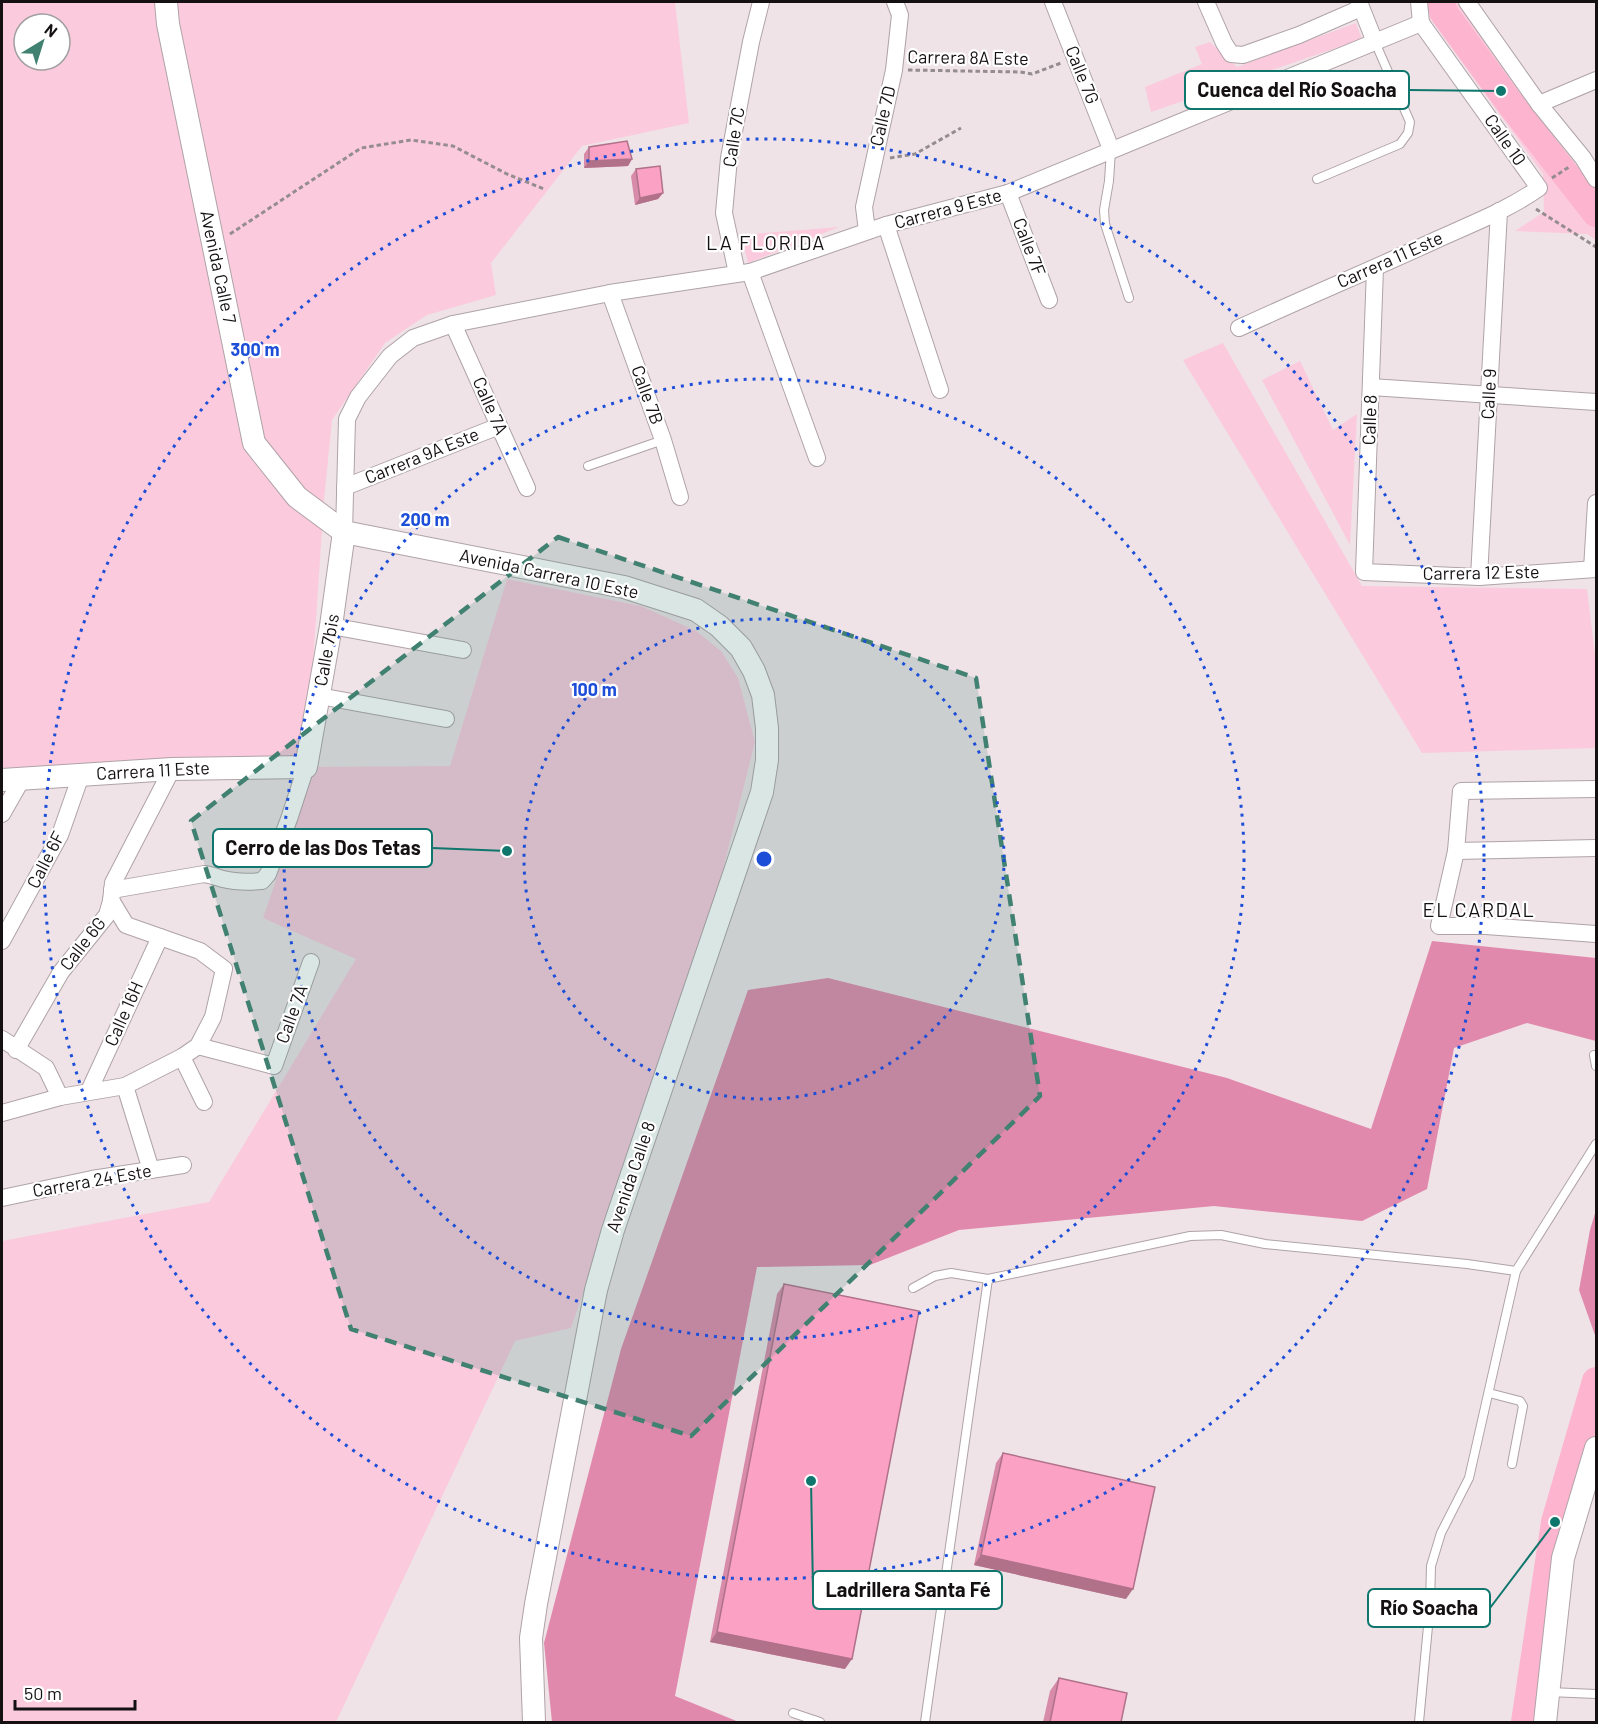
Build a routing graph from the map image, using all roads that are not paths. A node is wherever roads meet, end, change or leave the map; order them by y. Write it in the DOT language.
graph roads {
  1 [pos="166,2"];
  2 [pos="761,2"];
  3 [pos="895,2"];
  4 [pos="1053,2"];
  5 [pos="1206,2"];
  6 [pos="1419,2"];
  7 [pos="1467,2"];
  8 [pos="1360,5"];
  9 [pos="1421,22"];
  10 [pos="1375,42"];
  11 [pos="1596,80"];
  12 [pos="1539,104"];
  13 [pos="1111,149"];
  14 [pos="1595,175"];
  15 [pos="1317,179"];
  16 [pos="1542,185"];
  17 [pos="1008,193"];
  18 [pos="1499,211"];
  19 [pos="886,225"];
  20 [pos="867,231"];
  21 [pos="1375,268"];
  22 [pos="744,273"];
  23 [pos="610,293"];
  24 [pos="1129,298"];
  25 [pos="1050,300"];
  26 [pos="453,324"];
  27 [pos="1239,328"];
  28 [pos="1371,387"];
  29 [pos="940,390"];
  30 [pos="1489,395"];
  31 [pos="1596,402"];
  32 [pos="499,426"];
  33 [pos="663,440"];
  34 [pos="817,458"];
  35 [pos="588,466"];
  36 [pos="345,487"];
  37 [pos="526,488"];
  38 [pos="680,497"];
  39 [pos="1596,503"];
  40 [pos="344,532"];
  41 [pos="1594,569"];
  42 [pos="1365,572"];
  43 [pos="1479,577"];
  44 [pos="331,626"];
  45 [pos="741,648"];
  46 [pos="463,650"];
  47 [pos="319,696"];
  48 [pos="446,719"];
  49 [pos="306,767"];
  50 [pos="172,770"];
  51 [pos="81,775"];
  52 [pos="12,780"];
  53 [pos="1596,789"];
  54 [pos="2,814"];
  55 [pos="1596,848"];
  56 [pos="1456,851"];
  57 [pos="112,895"];
  58 [pos="1596,934"];
  59 [pos="159,937"];
  60 [pos="2,941"];
  61 [pos="311,962"];
  62 [pos="2,1039"];
  63 [pos="198,1046"];
  64 [pos="15,1050"];
  65 [pos="1594,1055"];
  66 [pos="183,1057"];
  67 [pos="1596,1066"];
  68 [pos="125,1086"];
  69 [pos="89,1091"];
  70 [pos="60,1097"];
  71 [pos="204,1102"];
  72 [pos="2,1113"];
  73 [pos="1596,1144"];
  74 [pos="183,1165"];
  75 [pos="151,1170"];
  76 [pos="2,1198"];
  77 [pos="1516,1272"];
  78 [pos="988,1279"];
  79 [pos="913,1288"];
  80 [pos="1489,1393"];
  81 [pos="1596,1448"];
  82 [pos="1512,1464"];
  83 [pos="1548,1692"];
  84 [pos="1596,1694"];
  85 [pos="793,1713"];
  86 [pos="534,1722"];
  87 [pos="820,1722"];
  88 [pos="925,1722"];
  89 [pos="1419,1722"];
  90 [pos="1545,1722"];
  1 -- 40 [label="main road, Avenida Calle 7"];
  2 -- 22 [label="street, Calle 7C"];
  3 -- 20 [label="street, Calle 7D"];
  4 -- 13 [label="street, Calle 7G"];
  5 -- 8 [label="street"];
  6 -- 9 [label="street, Calle 10"];
  7 -- 12 [label="street"];
  8 -- 10 [label="street"];
  9 -- 10 [label="street, Carrera 9 Este"];
  9 -- 16 [label="street, Calle 10"];
  10 -- 13 [label="street, Carrera 9 Este"];
  10 -- 15 [label="lane"];
  11 -- 12 [label="street"];
  12 -- 14 [label="street"];
  13 -- 17 [label="street, Carrera 9 Este"];
  13 -- 24 [label="lane"];
  16 -- 18 [label="street, Carrera 11 Este"];
  17 -- 19 [label="street, Carrera 9 Este"];
  17 -- 25 [label="street, Calle 7F"];
  18 -- 21 [label="street, Carrera 11 Este"];
  18 -- 30 [label="street, Calle 9"];
  19 -- 20 [label="street, Carrera 9 Este"];
  19 -- 29 [label="street"];
  20 -- 22 [label="street, Carrera 9 Este"];
  21 -- 27 [label="street, Carrera 11 Este"];
  21 -- 28 [label="street, Calle 8"];
  22 -- 23 [label="street, Carrera 9 Este"];
  22 -- 34 [label="street, Calle 7C"];
  23 -- 26 [label="street, Carrera 9 Este"];
  23 -- 33 [label="street, Calle 7B"];
  26 -- 32 [label="street, Calle 7A"];
  26 -- 36 [label="street, Carrera 9 Este"];
  28 -- 30 [label="street"];
  28 -- 42 [label="street, Calle 8"];
  30 -- 31 [label="street"];
  30 -- 43 [label="street, Calle 9"];
  32 -- 36 [label="street, Carrera 9A Este"];
  32 -- 37 [label="street, Calle 7A"];
  33 -- 35 [label="lane"];
  33 -- 38 [label="street, Calle 7B"];
  36 -- 40 [label="street"];
  39 -- 41 [label="street"];
  40 -- 44 [label="main road, Calle 7bis"];
  40 -- 45 [label="main road, Avenida Carrera 10 Este"];
  41 -- 43 [label="street, Carrera 12 Este"];
  42 -- 43 [label="street, Carrera 12 Este"];
  44 -- 46 [label="street"];
  44 -- 47 [label="main road, Calle 7bis"];
  45 -- 86 [label="main road, Avenida Calle 8"];
  47 -- 48 [label="street"];
  47 -- 49 [label="main road, Calle 7bis"];
  49 -- 50 [label="main road, Carrera 11 Este"];
  49 -- 57 [label="street"];
  50 -- 51 [label="main road, Carrera 11 Este"];
  50 -- 57 [label="street, Calle 6G"];
  51 -- 52 [label="main road, Carrera 11 Este"];
  51 -- 60 [label="street, Calle 6F"];
  52 -- 54 [label="street"];
  53 -- 56 [label="street"];
  55 -- 56 [label="street"];
  56 -- 58 [label="street"];
  57 -- 59 [label="street"];
  57 -- 64 [label="street, Calle 6G"];
  59 -- 63 [label="street"];
  59 -- 69 [label="street, Calle 16H"];
  61 -- 63 [label="street, Calle 7A"];
  62 -- 64 [label="street"];
  63 -- 66 [label="street"];
  64 -- 70 [label="street"];
  65 -- 67 [label="lane"];
  66 -- 68 [label="street"];
  66 -- 71 [label="street"];
  68 -- 69 [label="street"];
  68 -- 75 [label="street"];
  69 -- 70 [label="street"];
  70 -- 72 [label="street"];
  73 -- 77 [label="lane"];
  74 -- 75 [label="street, Carrera 24 Este"];
  75 -- 76 [label="street, Carrera 24 Este"];
  77 -- 78 [label="lane"];
  77 -- 80 [label="lane"];
  78 -- 79 [label="lane"];
  78 -- 88 [label="lane"];
  80 -- 82 [label="lane"];
  80 -- 89 [label="lane"];
  81 -- 83 [label="main road"];
  83 -- 84 [label="lane"];
  83 -- 90 [label="main road"];
  85 -- 87 [label="lane"];
}
